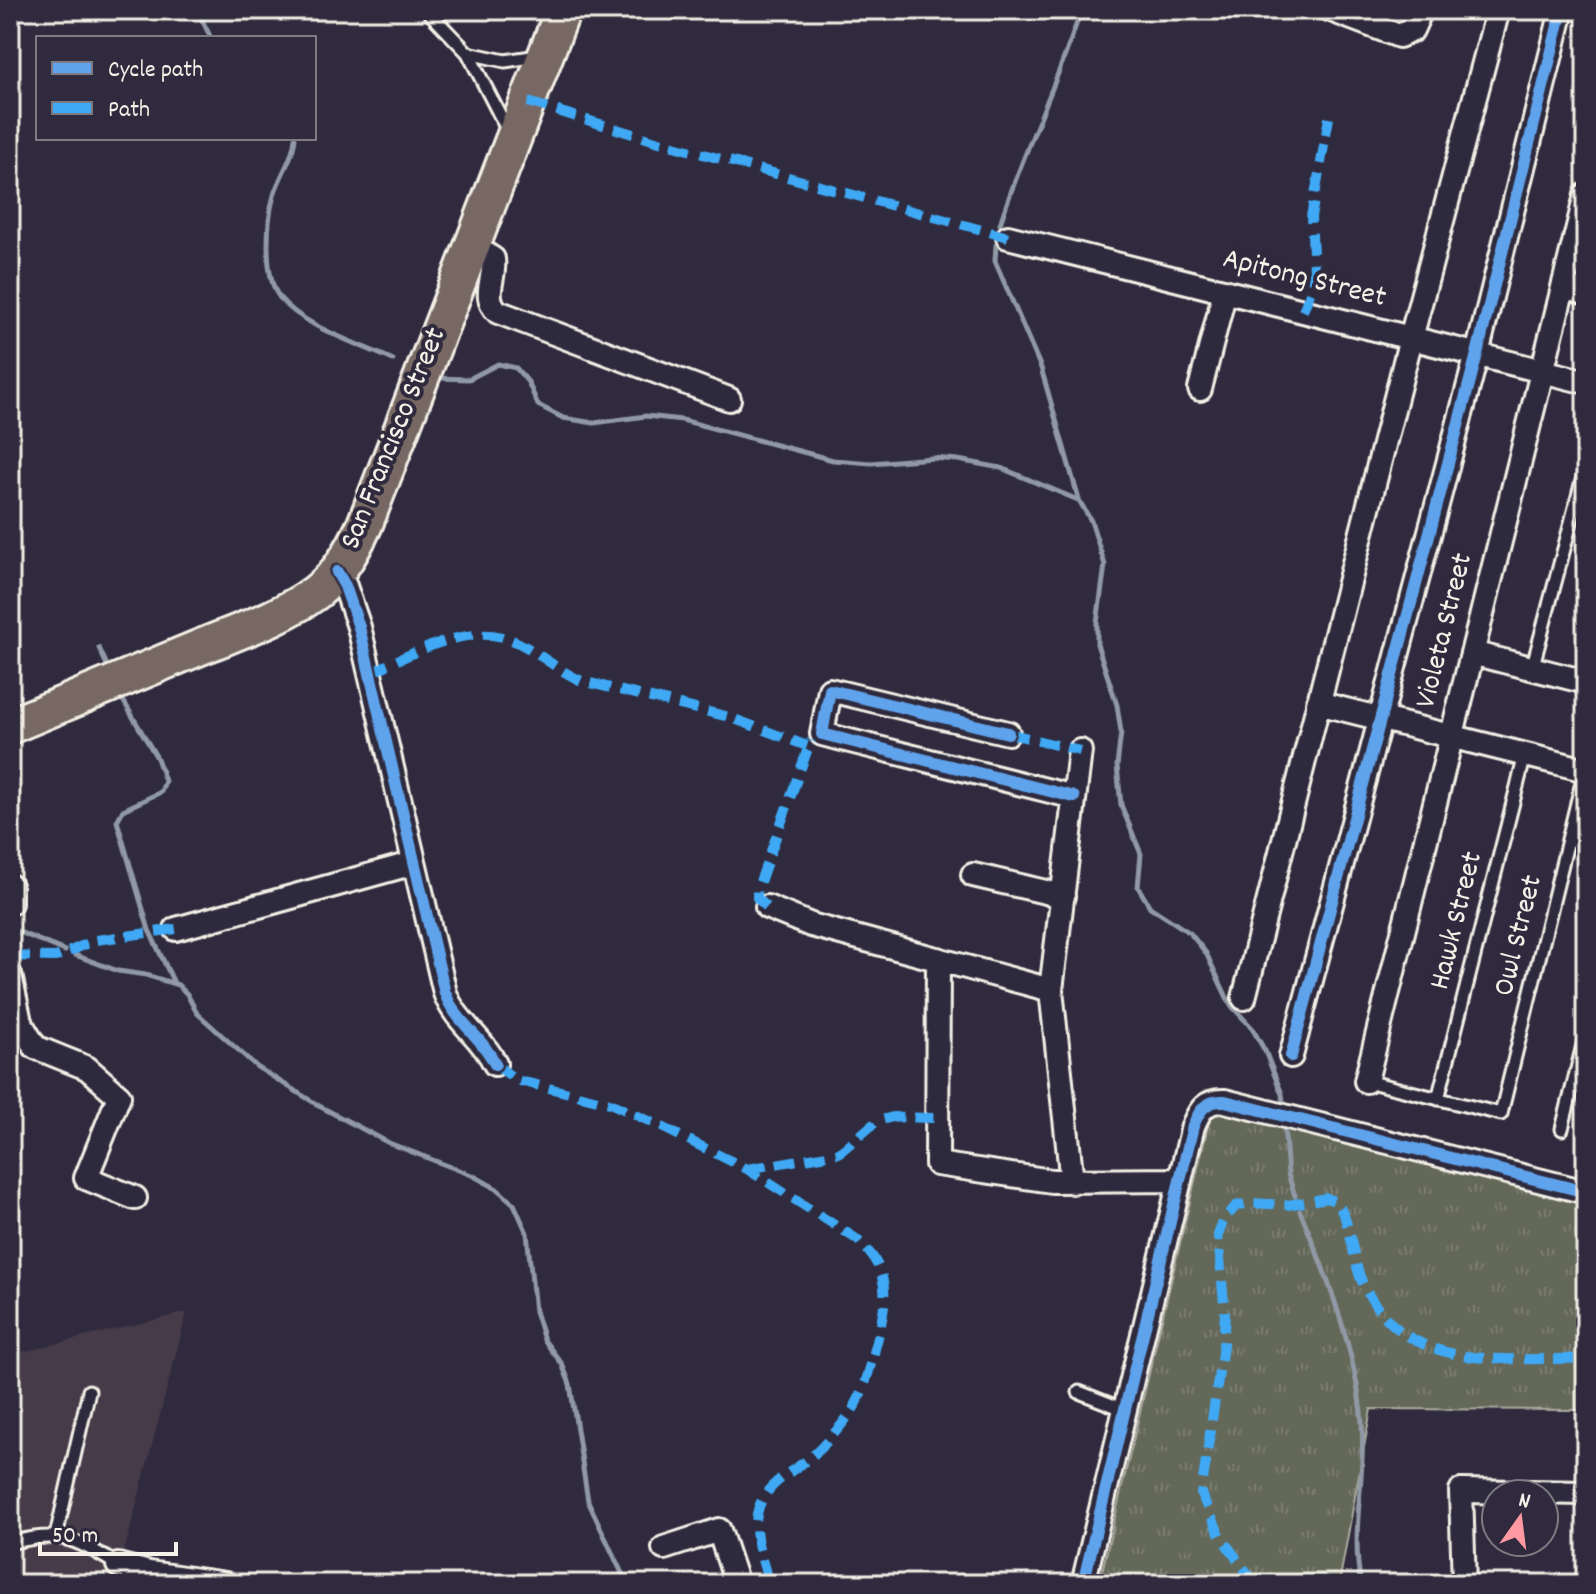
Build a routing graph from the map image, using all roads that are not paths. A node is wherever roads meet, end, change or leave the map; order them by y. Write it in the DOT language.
graph roads {
  1 [pos="427,10"];
  2 [pos="563,10"];
  3 [pos="1421,10"];
  4 [pos="1498,10"];
  5 [pos="1562,10"];
  6 [pos="1342,13"];
  7 [pos="468,53"];
  8 [pos="546,55"];
  9 [pos="512,140"];
  10 [pos="1586,195"];
  11 [pos="1008,237"];
  12 [pos="472,245"];
  13 [pos="1563,287"];
  14 [pos="1225,291"];
  15 [pos="1586,293"];
  16 [pos="1411,338"];
  17 [pos="1477,354"];
  18 [pos="1541,370"];
  19 [pos="1586,382"];
  20 [pos="1200,389"];
  21 [pos="729,399"];
  22 [pos="1586,466"];
  23 [pos="337,572"];
  24 [pos="1472,653"];
  25 [pos="1532,669"];
  26 [pos="1586,682"];
  27 [pos="1318,703"];
  28 [pos="1381,719"];
  29 [pos="10,726"];
  30 [pos="1008,733"];
  31 [pos="1451,736"];
  32 [pos="1080,751"];
  33 [pos="1525,755"];
  34 [pos="1586,770"];
  35 [pos="1074,797"];
  36 [pos="414,863"];
  37 [pos="973,875"];
  38 [pos="10,886"];
  39 [pos="1063,896"];
  40 [pos="10,903"];
  41 [pos="767,907"];
  42 [pos="176,929"];
  43 [pos="938,959"];
  44 [pos="10,975"];
  45 [pos="1051,990"];
  46 [pos="1244,998"];
  47 [pos="1586,1033"];
  48 [pos="1291,1056"];
  49 [pos="495,1064"];
  50 [pos="1366,1081"];
  51 [pos="1438,1099"];
  52 [pos="1562,1129"];
  53 [pos="1180,1180"];
  54 [pos="1072,1182"];
  55 [pos="1586,1192"];
  56 [pos="135,1198"];
  57 [pos="89,1391"];
  58 [pos="1079,1392"];
  59 [pos="1125,1410"];
  60 [pos="1586,1493"];
  61 [pos="56,1536"];
  62 [pos="10,1543"];
  63 [pos="664,1548"];
  64 [pos="118,1565"];
  65 [pos="226,1584"];
  66 [pos="737,1584"];
  67 [pos="1083,1584"];
  68 [pos="1464,1584"];
  1 -- 7 [label="lane"];
  2 -- 8 [label="main road, San Francisco Street"];
  3 -- 6 [label="street"];
  4 -- 16 [label="street"];
  5 -- 17 [label="street"];
  7 -- 8 [label="lane"];
  7 -- 9 [label="lane"];
  8 -- 9 [label="main road, San Francisco Street"];
  9 -- 12 [label="main road, San Francisco Street"];
  10 -- 13 [label="street, Violeta Street"];
  11 -- 14 [label="street, Apitong Street"];
  12 -- 21 [label="street"];
  12 -- 23 [label="main road, San Francisco Street"];
  13 -- 15 [label="street"];
  13 -- 18 [label="street, Violeta Street"];
  14 -- 16 [label="street, Apitong Street"];
  14 -- 20 [label="street"];
  16 -- 17 [label="street, Apitong Street"];
  16 -- 27 [label="street"];
  17 -- 18 [label="street, Apitong Street"];
  17 -- 28 [label="street"];
  18 -- 19 [label="street, Apitong Street"];
  18 -- 24 [label="street, Violeta Street"];
  22 -- 25 [label="lane"];
  23 -- 29 [label="main road, San Francisco Street"];
  23 -- 36 [label="street"];
  24 -- 25 [label="street"];
  24 -- 31 [label="street, Violeta Street"];
  25 -- 26 [label="street"];
  27 -- 28 [label="street"];
  27 -- 46 [label="street"];
  28 -- 31 [label="street"];
  28 -- 48 [label="street"];
  30 -- 35 [label="street"];
  31 -- 33 [label="street"];
  31 -- 50 [label="street, Violeta Street"];
  32 -- 35 [label="street"];
  33 -- 34 [label="street"];
  33 -- 51 [label="lane, Hawk Street"];
  34 -- 51 [label="lane, Owl Street"];
  35 -- 39 [label="street"];
  36 -- 42 [label="street"];
  36 -- 49 [label="street"];
  37 -- 39 [label="street"];
  38 -- 40 [label="street"];
  39 -- 45 [label="street"];
  41 -- 43 [label="street"];
  43 -- 45 [label="street"];
  43 -- 54 [label="street"];
  44 -- 56 [label="street"];
  45 -- 54 [label="street"];
  47 -- 52 [label="lane"];
  50 -- 51 [label="lane"];
  53 -- 54 [label="street"];
  53 -- 55 [label="street"];
  53 -- 59 [label="street"];
  57 -- 61 [label="lane"];
  58 -- 59 [label="lane"];
  59 -- 67 [label="street"];
  60 -- 68 [label="street"];
  61 -- 62 [label="lane"];
  61 -- 64 [label="lane"];
  63 -- 66 [label="street"];
  64 -- 65 [label="street"];
}
